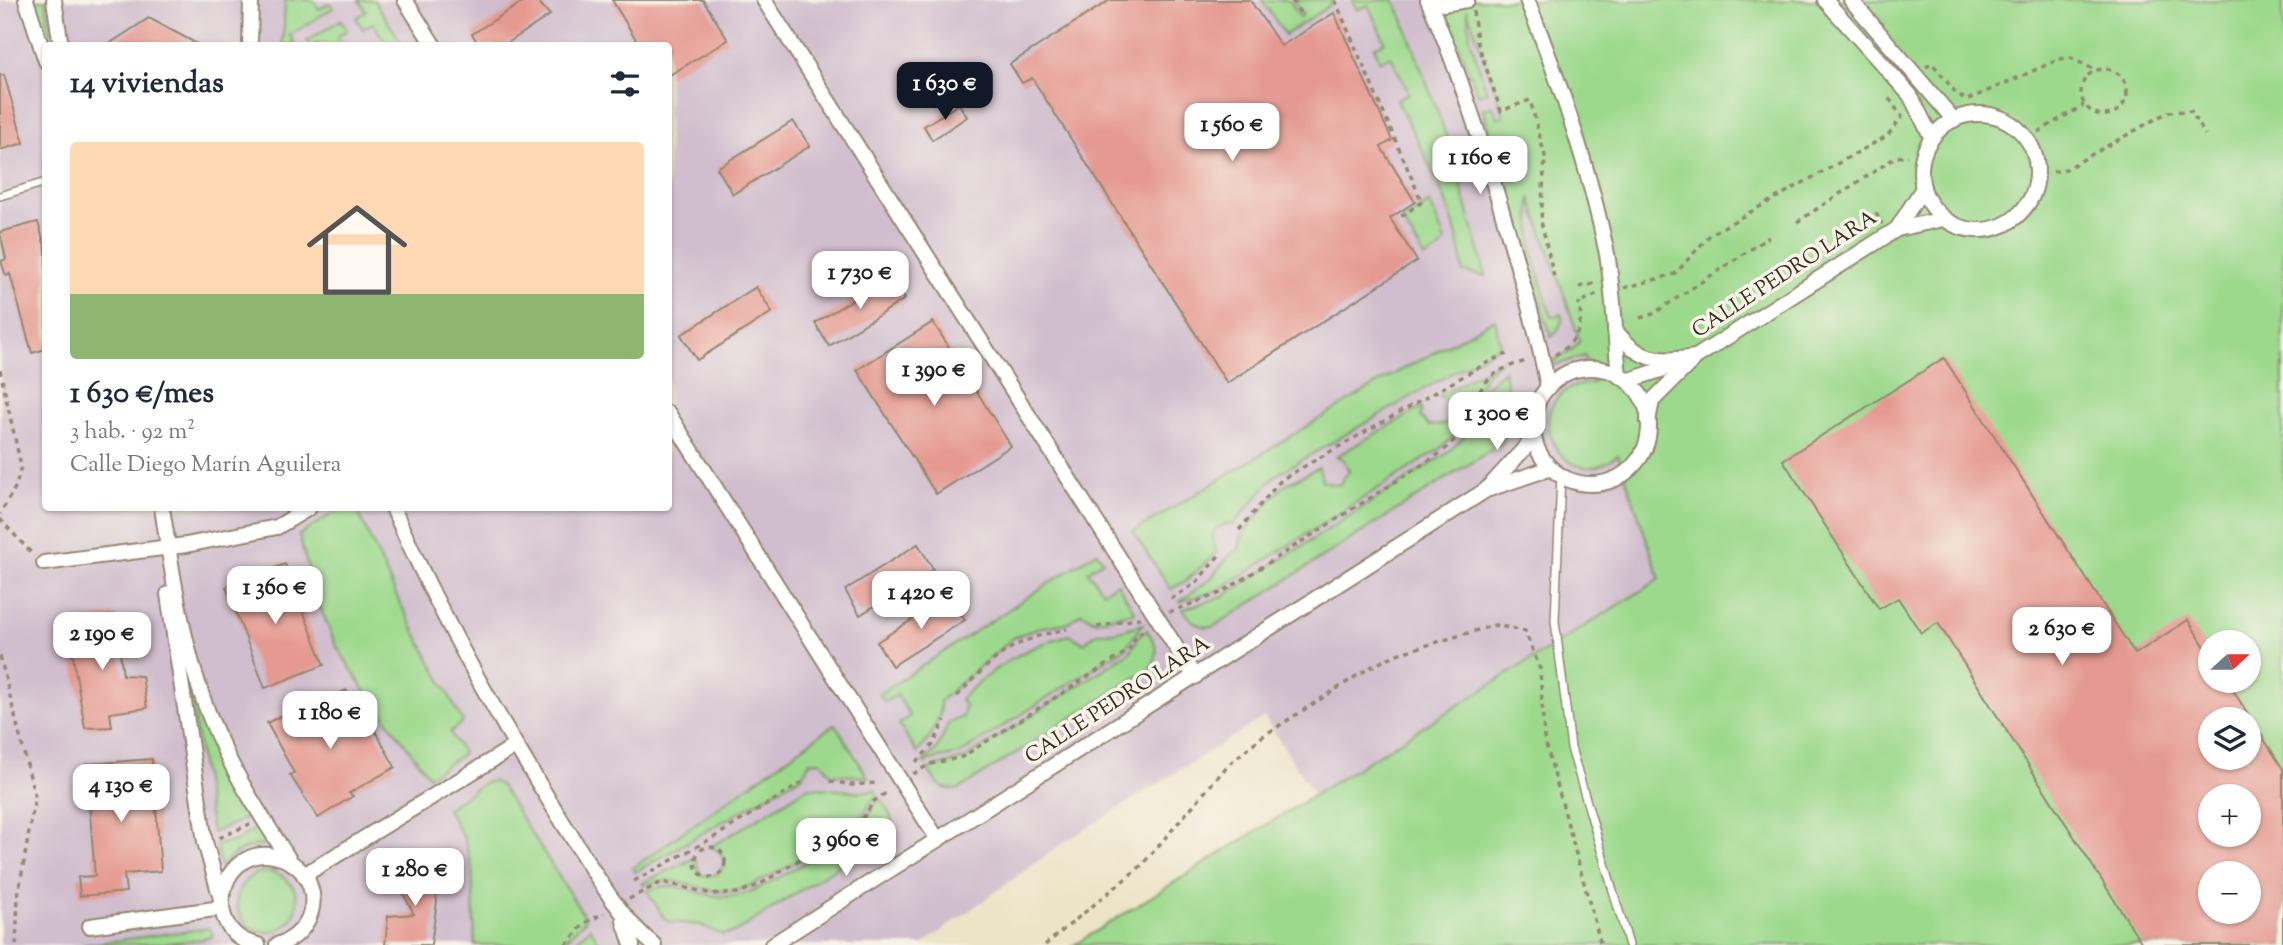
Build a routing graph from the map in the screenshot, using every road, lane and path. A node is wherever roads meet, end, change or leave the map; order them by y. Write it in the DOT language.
graph roads {
  1 [pos="26,0"];
  2 [pos="54,0"];
  3 [pos="251,0"];
  4 [pos="405,0"];
  5 [pos="764,0"];
  6 [pos="1292,0"];
  7 [pos="1335,0"];
  8 [pos="1430,0"];
  9 [pos="1527,0"];
  10 [pos="1825,0"];
  11 [pos="1851,0"];
  12 [pos="1469,2"];
  13 [pos="1301,15"];
  14 [pos="60,42"];
  15 [pos="250,42"];
  16 [pos="431,42"];
  17 [pos="42,49"];
  18 [pos="2095,71"];
  19 [pos="1918,74"];
  20 [pos="1903,86"];
  21 [pos="2085,104"];
  22 [pos="1954,120"];
  23 [pos="2038,132"];
  24 [pos="2205,135"];
  25 [pos="1932,138"];
  26 [pos="1908,156"];
  27 [pos="2053,172"];
  28 [pos="42,183"];
  29 [pos="1923,188"];
  30 [pos="0,196"];
  31 [pos="1397,219"];
  32 [pos="1944,219"];
  33 [pos="1797,222"];
  34 [pos="1897,229"];
  35 [pos="1769,237"];
  36 [pos="1555,281"];
  37 [pos="1610,290"];
  38 [pos="1640,318"];
  39 [pos="1615,329"];
  40 [pos="1507,354"];
  41 [pos="1696,357"];
  42 [pos="1542,358"];
  43 [pos="0,370"];
  44 [pos="1623,379"];
  45 [pos="1548,387"];
  46 [pos="672,419"];
  47 [pos="1648,421"];
  48 [pos="1534,438"];
  49 [pos="1556,472"];
  50 [pos="1486,491"];
  51 [pos="162,511"];
  52 [pos="304,511"];
  53 [pos="394,511"];
  54 [pos="0,517"];
  55 [pos="1239,530"];
  56 [pos="1221,553"];
  57 [pos="168,555"];
  58 [pos="44,563"];
  59 [pos="1171,599"];
  60 [pos="1142,617"];
  61 [pos="1160,618"];
  62 [pos="1097,627"];
  63 [pos="1067,629"];
  64 [pos="0,656"];
  65 [pos="1195,677"];
  66 [pos="957,696"];
  67 [pos="944,720"];
  68 [pos="515,746"];
  69 [pos="916,762"];
  70 [pos="830,781"];
  71 [pos="903,781"];
  72 [pos="803,782"];
  73 [pos="876,783"];
  74 [pos="252,823"];
  75 [pos="215,839"];
  76 [pos="939,840"];
  77 [pos="702,847"];
  78 [pos="290,861"];
  79 [pos="304,875"];
  80 [pos="634,881"];
  81 [pos="221,903"];
  82 [pos="619,911"];
  83 [pos="90,926"];
  84 [pos="282,944"];
  85 [pos="16,945"];
  86 [pos="258,945"];
  87 [pos="566,945"];
  88 [pos="632,945"];
  89 [pos="654,945"];
  90 [pos="772,945"];
  91 [pos="1045,945"];
  92 [pos="1601,945"];
  93 [pos="1629,945"];
  1 -- 17 [label="street"];
  2 -- 14 [label="street"];
  3 -- 15 [label="street"];
  4 -- 16 [label="street"];
  5 -- 61 [label="street"];
  6 -- 13 [label="path"];
  7 -- 31 [label="path"];
  8 -- 12 [label="street"];
  8 -- 42 [label="street"];
  9 -- 37 [label="street"];
  10 -- 20 [label="street"];
  11 -- 19 [label="street"];
  12 -- 36 [label="path"];
  18 -- 19 [label="path"];
  18 -- 21 [label="path"];
  18 -- 21 [label="path"];
  19 -- 22 [label="street"];
  20 -- 25 [label="street"];
  20 -- 37 [label="path"];
  21 -- 23 [label="path"];
  22 -- 25 [label="street"];
  22 -- 32 [label="street"];
  24 -- 27 [label="path"];
  25 -- 29 [label="street"];
  26 -- 33 [label="path"];
  28 -- 30 [label="lane"];
  29 -- 32 [label="street"];
  29 -- 34 [label="street, CALLE PEDRO LARA"];
  32 -- 34 [label="street, CALLE PEDRO LARA"];
  34 -- 41 [label="street, CALLE PEDRO LARA"];
  35 -- 38 [label="path"];
  37 -- 39 [label="street"];
  37 -- 42 [label="path"];
  39 -- 41 [label="street"];
  39 -- 44 [label="street"];
  40 -- 55 [label="path"];
  41 -- 44 [label="street, CALLE PEDRO LARA"];
  41 -- 47 [label="street, CALLE PEDRO LARA"];
  42 -- 45 [label="street"];
  42 -- 61 [label="path"];
  43 -- 54 [label="path"];
  44 -- 45 [label="street"];
  44 -- 47 [label="street"];
  45 -- 48 [label="street"];
  46 -- 71 [label="street"];
  47 -- 49 [label="street"];
  48 -- 49 [label="street"];
  48 -- 50 [label="street, CALLE PEDRO LARA"];
  49 -- 50 [label="street, CALLE PEDRO LARA"];
  49 -- 93 [label="lane"];
  50 -- 65 [label="street, CALLE PEDRO LARA"];
  51 -- 57 [label="street"];
  52 -- 57 [label="street"];
  53 -- 68 [label="street"];
  54 -- 58 [label="path"];
  56 -- 59 [label="path"];
  57 -- 58 [label="street"];
  57 -- 78 [label="street"];
  57 -- 81 [label="street"];
  60 -- 62 [label="path"];
  61 -- 65 [label="street"];
  61 -- 71 [label="path"];
  63 -- 66 [label="path"];
  64 -- 85 [label="path"];
  65 -- 76 [label="street, CALLE PEDRO LARA"];
  67 -- 69 [label="path"];
  68 -- 79 [label="street"];
  68 -- 82 [label="street"];
  70 -- 73 [label="path"];
  71 -- 76 [label="street"];
  71 -- 82 [label="path"];
  72 -- 77 [label="path"];
  74 -- 75 [label="path"];
  76 -- 90 [label="street, CALLE PEDRO LARA"];
  77 -- 77 [label="path"];
  77 -- 80 [label="path"];
  78 -- 79 [label="street"];
  78 -- 81 [label="street"];
  79 -- 84 [label="street"];
  81 -- 83 [label="street"];
  81 -- 86 [label="street"];
  82 -- 87 [label="path"];
  82 -- 88 [label="street"];
  82 -- 89 [label="street"];
  91 -- 92 [label="path"];
}
